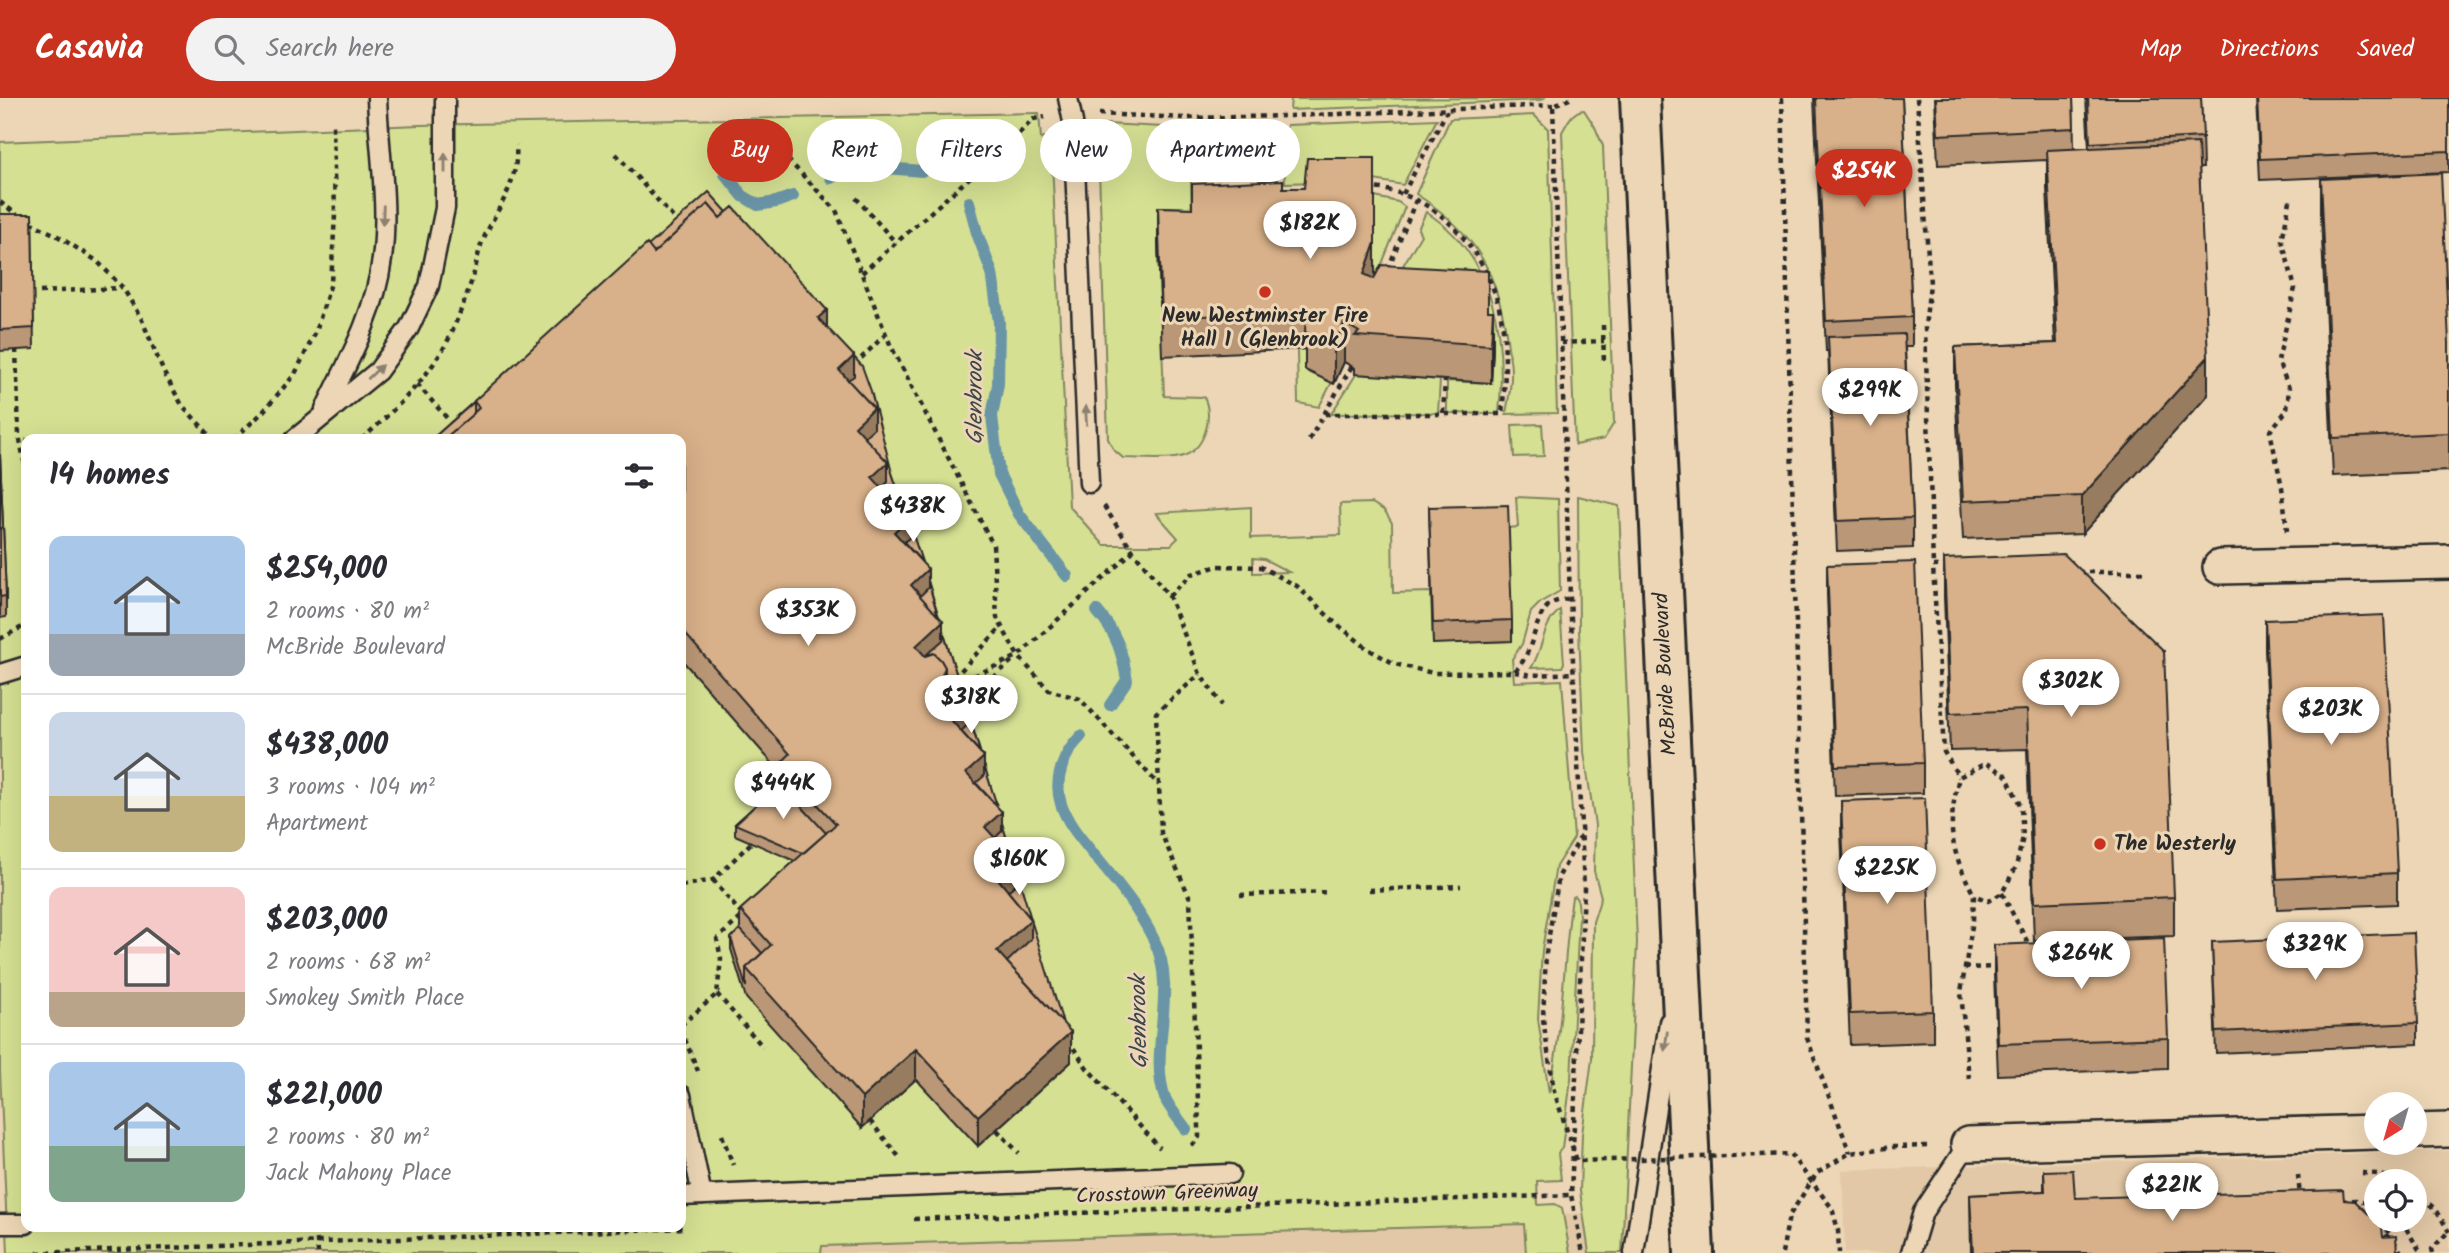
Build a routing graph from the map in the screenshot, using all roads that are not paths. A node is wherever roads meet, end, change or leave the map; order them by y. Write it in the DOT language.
graph roads {
  1 [pos="377,98"];
  2 [pos="444,98"];
  3 [pos="1640,98"];
  4 [pos="1070,106"];
  5 [pos="322,415"];
  6 [pos="301,434"];
  7 [pos="1089,483"];
  8 [pos="2449,562"];
  9 [pos="2220,567"];
  10 [pos="21,668"];
  11 [pos="0,674"];
  12 [pos="1679,949"];
  13 [pos="686,1118"];
  14 [pos="2449,1130"];
  15 [pos="2427,1131"];
  16 [pos="2364,1132"];
  17 [pos="1968,1144"];
  18 [pos="1230,1174"];
  19 [pos="702,1195"];
  20 [pos="686,1196"];
  21 [pos="0,1224"];
  22 [pos="21,1224"];
  23 [pos="1693,1252"];
  24 [pos="1911,1252"];
  25 [pos="1634,1253"];
  1 -- 5 [label="lane, one-way"];
  5 -- 2 [label="lane, one-way"];
  3 -- 12 [label="main road, McBride Boulevard"];
  7 -- 4 [label="lane, one-way"];
  5 -- 6 [label="lane"];
  8 -- 9 [label="street"];
  10 -- 11 [label="lane"];
  12 -- 23 [label="main road, McBride Boulevard"];
  12 -- 25 [label="lane, one-way"];
  13 -- 19 [label="lane"];
  14 -- 15 [label="street"];
  16 -- 17 [label="street"];
  17 -- 24 [label="lane"];
  18 -- 19 [label="lane"];
  19 -- 20 [label="lane"];
  21 -- 22 [label="lane"];
}
